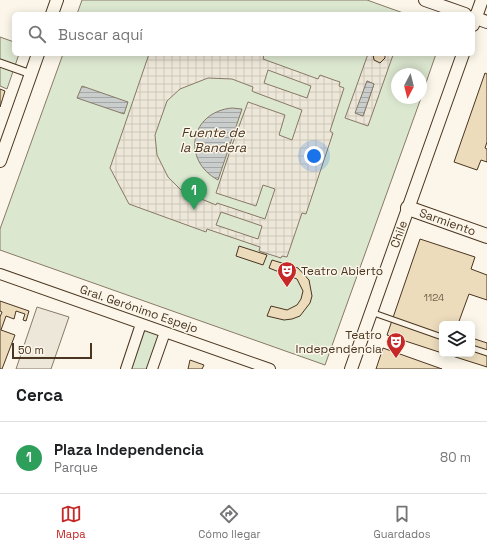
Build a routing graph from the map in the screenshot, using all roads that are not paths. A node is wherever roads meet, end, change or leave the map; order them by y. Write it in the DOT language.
graph roads {
  1 [pos="57,0"];
  2 [pos="425,0"];
  3 [pos="482,0"];
  4 [pos="53,12"];
  5 [pos="457,12"];
  6 [pos="475,19"];
  7 [pos="37,56"];
  8 [pos="462,56"];
  9 [pos="0,63"];
  10 [pos="31,74"];
  11 [pos="0,162"];
  12 [pos="408,208"];
  13 [pos="487,236"];
  14 [pos="0,274"];
  15 [pos="371,312"];
  16 [pos="142,324"];
  17 [pos="165,332"];
  18 [pos="439,336"];
  19 [pos="475,349"];
  20 [pos="487,353"];
  21 [pos="126,369"];
  22 [pos="152,369"];
  23 [pos="270,369"];
  24 [pos="351,369"];
  1 -- 4 [label="street"];
  2 -- 5 [label="street"];
  3 -- 6 [label="street"];
  7 -- 10 [label="street"];
  8 -- 12 [label="street, Chile"];
  9 -- 10 [label="street"];
  10 -- 11 [label="street"];
  12 -- 13 [label="main road, Sarmiento"];
  12 -- 15 [label="street, Chile"];
  14 -- 16 [label="street, Gral. Gerónimo Espejo"];
  15 -- 18 [label="lane"];
  15 -- 24 [label="street, Chile"];
  16 -- 17 [label="street, Gral. Gerónimo Espejo"];
  16 -- 21 [label="street"];
  17 -- 22 [label="street"];
  17 -- 23 [label="street, Gral. Gerónimo Espejo"];
  19 -- 20 [label="lane"];
}
